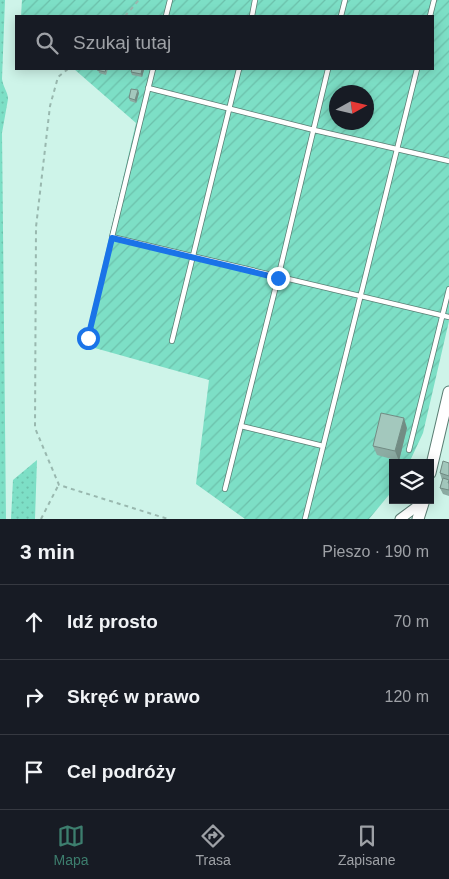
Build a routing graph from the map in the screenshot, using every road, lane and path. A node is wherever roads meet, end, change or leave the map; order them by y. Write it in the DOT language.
graph roads {
  1 [pos="139,0"];
  2 [pos="170,0"];
  3 [pos="255,0"];
  4 [pos="345,0"];
  5 [pos="434,0"];
  6 [pos="126,15"];
  7 [pos="166,15"];
  8 [pos="252,15"];
  9 [pos="341,15"];
  10 [pos="430,15"];
  11 [pos="67,70"];
  12 [pos="153,70"];
  13 [pos="240,70"];
  14 [pos="328,70"];
  15 [pos="417,70"];
  16 [pos="148,88"];
  17 [pos="230,108"];
  18 [pos="314,130"];
  19 [pos="396,148"];
  20 [pos="449,161"];
  21 [pos="112,238"];
  22 [pos="193,257"];
  23 [pos="278,278"];
  24 [pos="449,289"];
  25 [pos="361,297"];
  26 [pos="442,316"];
  27 [pos="449,317"];
  28 [pos="88,338"];
  29 [pos="172,341"];
  30 [pos="449,392"];
  31 [pos="241,426"];
  32 [pos="323,446"];
  33 [pos="409,450"];
  34 [pos="433,459"];
  35 [pos="58,485"];
  36 [pos="225,489"];
  37 [pos="420,504"];
  38 [pos="423,504"];
  39 [pos="40,519"];
  40 [pos="168,519"];
  41 [pos="305,519"];
  42 [pos="400,519"];
  43 [pos="418,519"];
  1 -- 6 [label="path"];
  2 -- 7 [label="lane"];
  3 -- 8 [label="lane"];
  4 -- 9 [label="lane"];
  5 -- 10 [label="lane"];
  11 -- 35 [label="path"];
  12 -- 16 [label="lane"];
  13 -- 17 [label="lane"];
  14 -- 18 [label="lane"];
  15 -- 19 [label="lane"];
  16 -- 17 [label="lane"];
  16 -- 21 [label="lane"];
  17 -- 18 [label="lane"];
  17 -- 22 [label="lane"];
  18 -- 19 [label="lane"];
  18 -- 23 [label="lane"];
  19 -- 20 [label="lane"];
  19 -- 25 [label="lane"];
  21 -- 22 [label="lane"];
  21 -- 28 [label="path"];
  22 -- 23 [label="lane"];
  22 -- 29 [label="lane"];
  23 -- 25 [label="lane"];
  23 -- 31 [label="lane"];
  24 -- 26 [label="lane"];
  25 -- 26 [label="lane"];
  25 -- 32 [label="lane"];
  26 -- 27 [label="lane"];
  26 -- 33 [label="lane"];
  30 -- 34 [label="street"];
  31 -- 32 [label="lane"];
  31 -- 36 [label="lane"];
  32 -- 41 [label="lane"];
  35 -- 39 [label="path"];
  35 -- 40 [label="path"];
  37 -- 42 [label="street"];
  38 -- 43 [label="street"];
}
